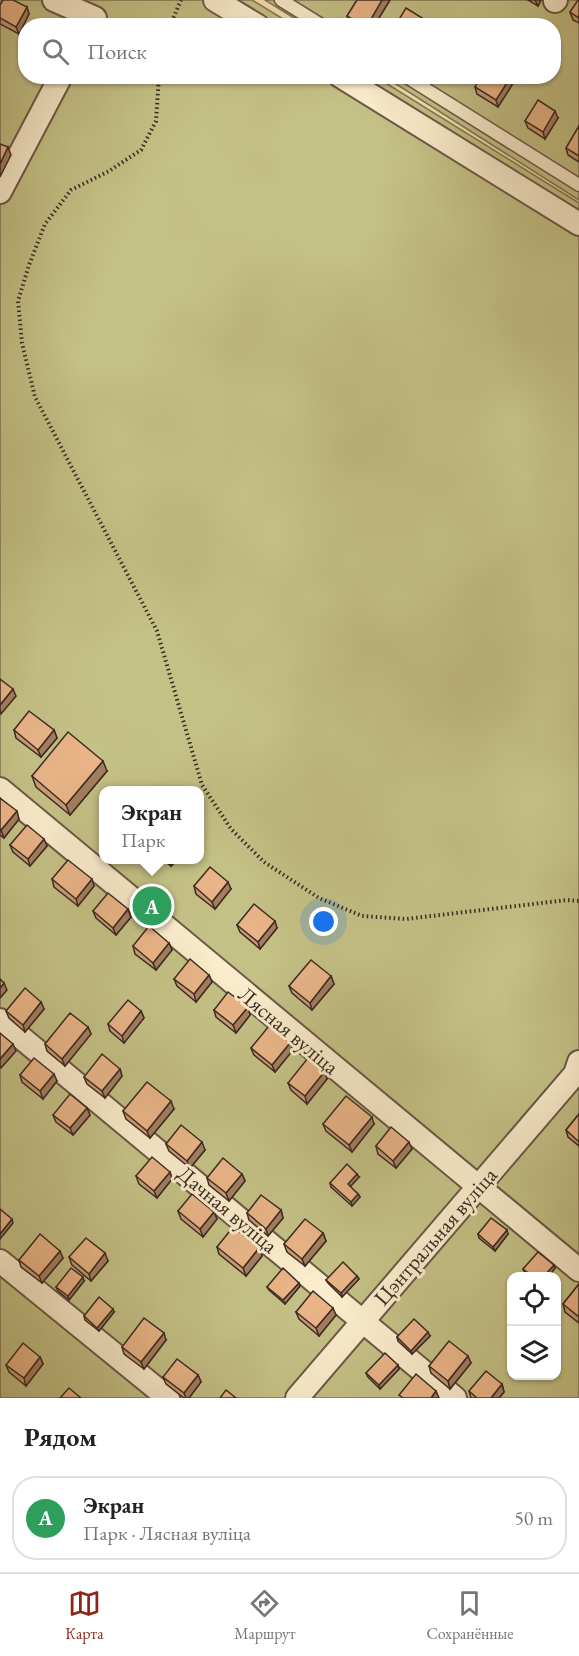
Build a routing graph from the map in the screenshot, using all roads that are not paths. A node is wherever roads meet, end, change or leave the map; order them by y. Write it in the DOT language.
graph roads {
  1 [pos="54,0"];
  2 [pos="215,0"];
  3 [pos="281,0"];
  4 [pos="97,15"];
  5 [pos="245,18"];
  6 [pos="309,18"];
  7 [pos="57,84"];
  8 [pos="353,84"];
  9 [pos="418,84"];
  10 [pos="579,185"];
  11 [pos="0,190"];
  12 [pos="579,224"];
  13 [pos="0,789"];
  14 [pos="0,1020"];
  15 [pos="577,1068"];
  16 [pos="479,1187"];
  17 [pos="0,1261"];
  18 [pos="579,1270"];
  19 [pos="362,1320"];
  20 [pos="168,1398"];
  21 [pos="297,1398"];
  22 [pos="455,1398"];
  1 -- 4 [label="street"];
  2 -- 5 [label="street"];
  3 -- 6 [label="lane"];
  7 -- 11 [label="street"];
  8 -- 12 [label="street"];
  9 -- 10 [label="lane"];
  13 -- 16 [label="street, Лясная вуліца"];
  14 -- 19 [label="street, Дачная вуліца"];
  15 -- 16 [label="street, Цэнтральная вуліца"];
  16 -- 18 [label="street, Лясная вуліца"];
  16 -- 19 [label="street, Цэнтральная вуліца"];
  17 -- 20 [label="street"];
  19 -- 21 [label="street, Цэнтральная вуліца"];
  19 -- 22 [label="street, Дачная вуліца"];
}
